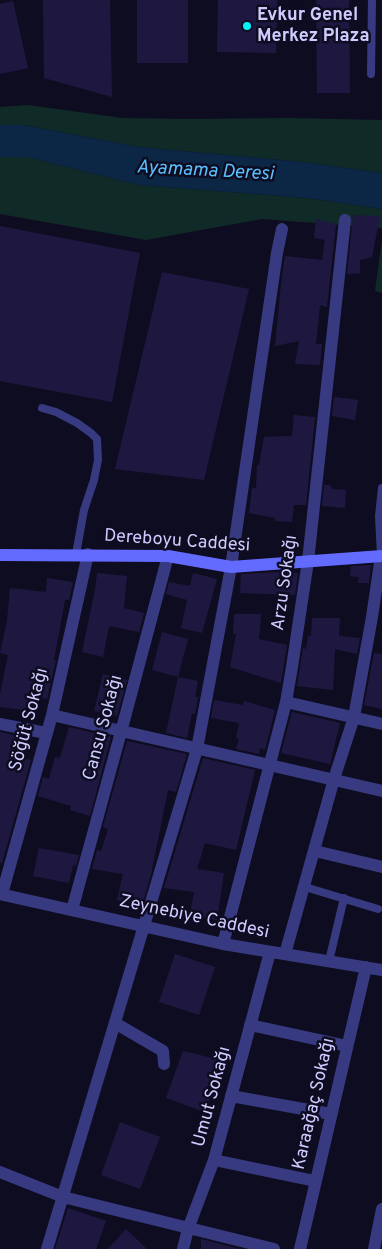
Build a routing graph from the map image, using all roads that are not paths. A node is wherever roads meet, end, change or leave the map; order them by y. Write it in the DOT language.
graph roads {
  1 [pos="372,0"];
  2 [pos="371,74"];
  3 [pos="345,220"];
  4 [pos="282,229"];
  5 [pos="42,408"];
  6 [pos="382,488"];
  7 [pos="381,516"];
  8 [pos="82,554"];
  9 [pos="168,556"];
  10 [pos="381,556"];
  11 [pos="0,557"];
  12 [pos="308,561"];
  13 [pos="231,567"];
  14 [pos="286,702"];
  15 [pos="52,716"];
  16 [pos="354,717"];
  17 [pos="0,724"];
  18 [pos="382,724"];
  19 [pos="121,732"];
  20 [pos="46,733"];
  21 [pos="197,749"];
  22 [pos="269,766"];
  23 [pos="334,779"];
  24 [pos="382,791"];
  25 [pos="315,850"];
  26 [pos="382,868"];
  27 [pos="305,887"];
  28 [pos="1,894"];
  29 [pos="344,898"];
  30 [pos="378,909"];
  31 [pos="72,910"];
  32 [pos="144,928"];
  33 [pos="223,944"];
  34 [pos="270,952"];
  35 [pos="285,954"];
  36 [pos="330,962"];
  37 [pos="366,967"];
  38 [pos="382,970"];
  39 [pos="116,1023"];
  40 [pos="250,1025"];
  41 [pos="347,1046"];
  42 [pos="164,1064"];
  43 [pos="231,1096"];
  44 [pos="331,1114"];
  45 [pos="214,1160"];
  46 [pos="0,1172"];
  47 [pos="315,1181"];
  48 [pos="63,1197"];
  49 [pos="382,1209"];
  50 [pos="188,1229"];
  51 [pos="47,1249"];
  52 [pos="183,1249"];
  53 [pos="274,1249"];
  54 [pos="300,1249"];
  55 [pos="374,1249"];
  1 -- 2 [label="lane"];
  3 -- 12 [label="street, Arzu Sokağı"];
  4 -- 13 [label="street"];
  5 -- 8 [label="lane"];
  6 -- 7 [label="lane"];
  7 -- 10 [label="lane"];
  8 -- 9 [label="main road, Dereboyu Caddesi"];
  8 -- 11 [label="main road, Dereboyu Caddesi"];
  8 -- 15 [label="street, Söğüt Sokağı"];
  9 -- 13 [label="main road, Dereboyu Caddesi"];
  9 -- 19 [label="street, Cansu Sokağı"];
  10 -- 12 [label="main road, Dereboyu Caddesi"];
  10 -- 16 [label="street"];
  12 -- 13 [label="main road, Dereboyu Caddesi"];
  12 -- 14 [label="street, Arzu Sokağı"];
  13 -- 21 [label="street"];
  14 -- 16 [label="street"];
  14 -- 22 [label="street, Arzu Sokağı"];
  15 -- 19 [label="street"];
  15 -- 20 [label="street, Söğüt Sokağı"];
  16 -- 18 [label="street"];
  16 -- 23 [label="street"];
  17 -- 20 [label="street"];
  19 -- 21 [label="street"];
  19 -- 31 [label="street, Cansu Sokağı"];
  20 -- 28 [label="street, Söğüt Sokağı"];
  21 -- 22 [label="street"];
  21 -- 32 [label="street"];
  22 -- 23 [label="street"];
  22 -- 33 [label="street, Arzu Sokağı"];
  23 -- 24 [label="street"];
  23 -- 25 [label="street"];
  25 -- 26 [label="street"];
  25 -- 27 [label="street"];
  27 -- 29 [label="lane"];
  27 -- 35 [label="street"];
  28 -- 31 [label="street, Zeynebiye Caddesi"];
  29 -- 30 [label="lane"];
  29 -- 36 [label="lane"];
  31 -- 32 [label="street, Zeynebiye Caddesi"];
  32 -- 33 [label="street, Zeynebiye Caddesi"];
  32 -- 39 [label="street"];
  33 -- 34 [label="street, Zeynebiye Caddesi"];
  34 -- 35 [label="street, Zeynebiye Caddesi"];
  34 -- 40 [label="street, Umut Sokağı"];
  35 -- 36 [label="street, Zeynebiye Caddesi"];
  36 -- 37 [label="street, Zeynebiye Caddesi"];
  37 -- 38 [label="street, Zeynebiye Caddesi"];
  37 -- 41 [label="street, Karaağaç Sokağı"];
  39 -- 42 [label="street"];
  39 -- 48 [label="street"];
  40 -- 41 [label="street"];
  40 -- 43 [label="street, Umut Sokağı"];
  41 -- 44 [label="street, Karaağaç Sokağı"];
  43 -- 44 [label="street"];
  43 -- 45 [label="street, Umut Sokağı"];
  44 -- 47 [label="street, Karaağaç Sokağı"];
  45 -- 47 [label="street"];
  45 -- 50 [label="street, Umut Sokağı"];
  46 -- 48 [label="street"];
  47 -- 54 [label="street, Karaağaç Sokağı"];
  48 -- 50 [label="street"];
  48 -- 51 [label="street"];
  49 -- 55 [label="street"];
  50 -- 52 [label="street, Umut Sokağı"];
  50 -- 53 [label="street"];
}
